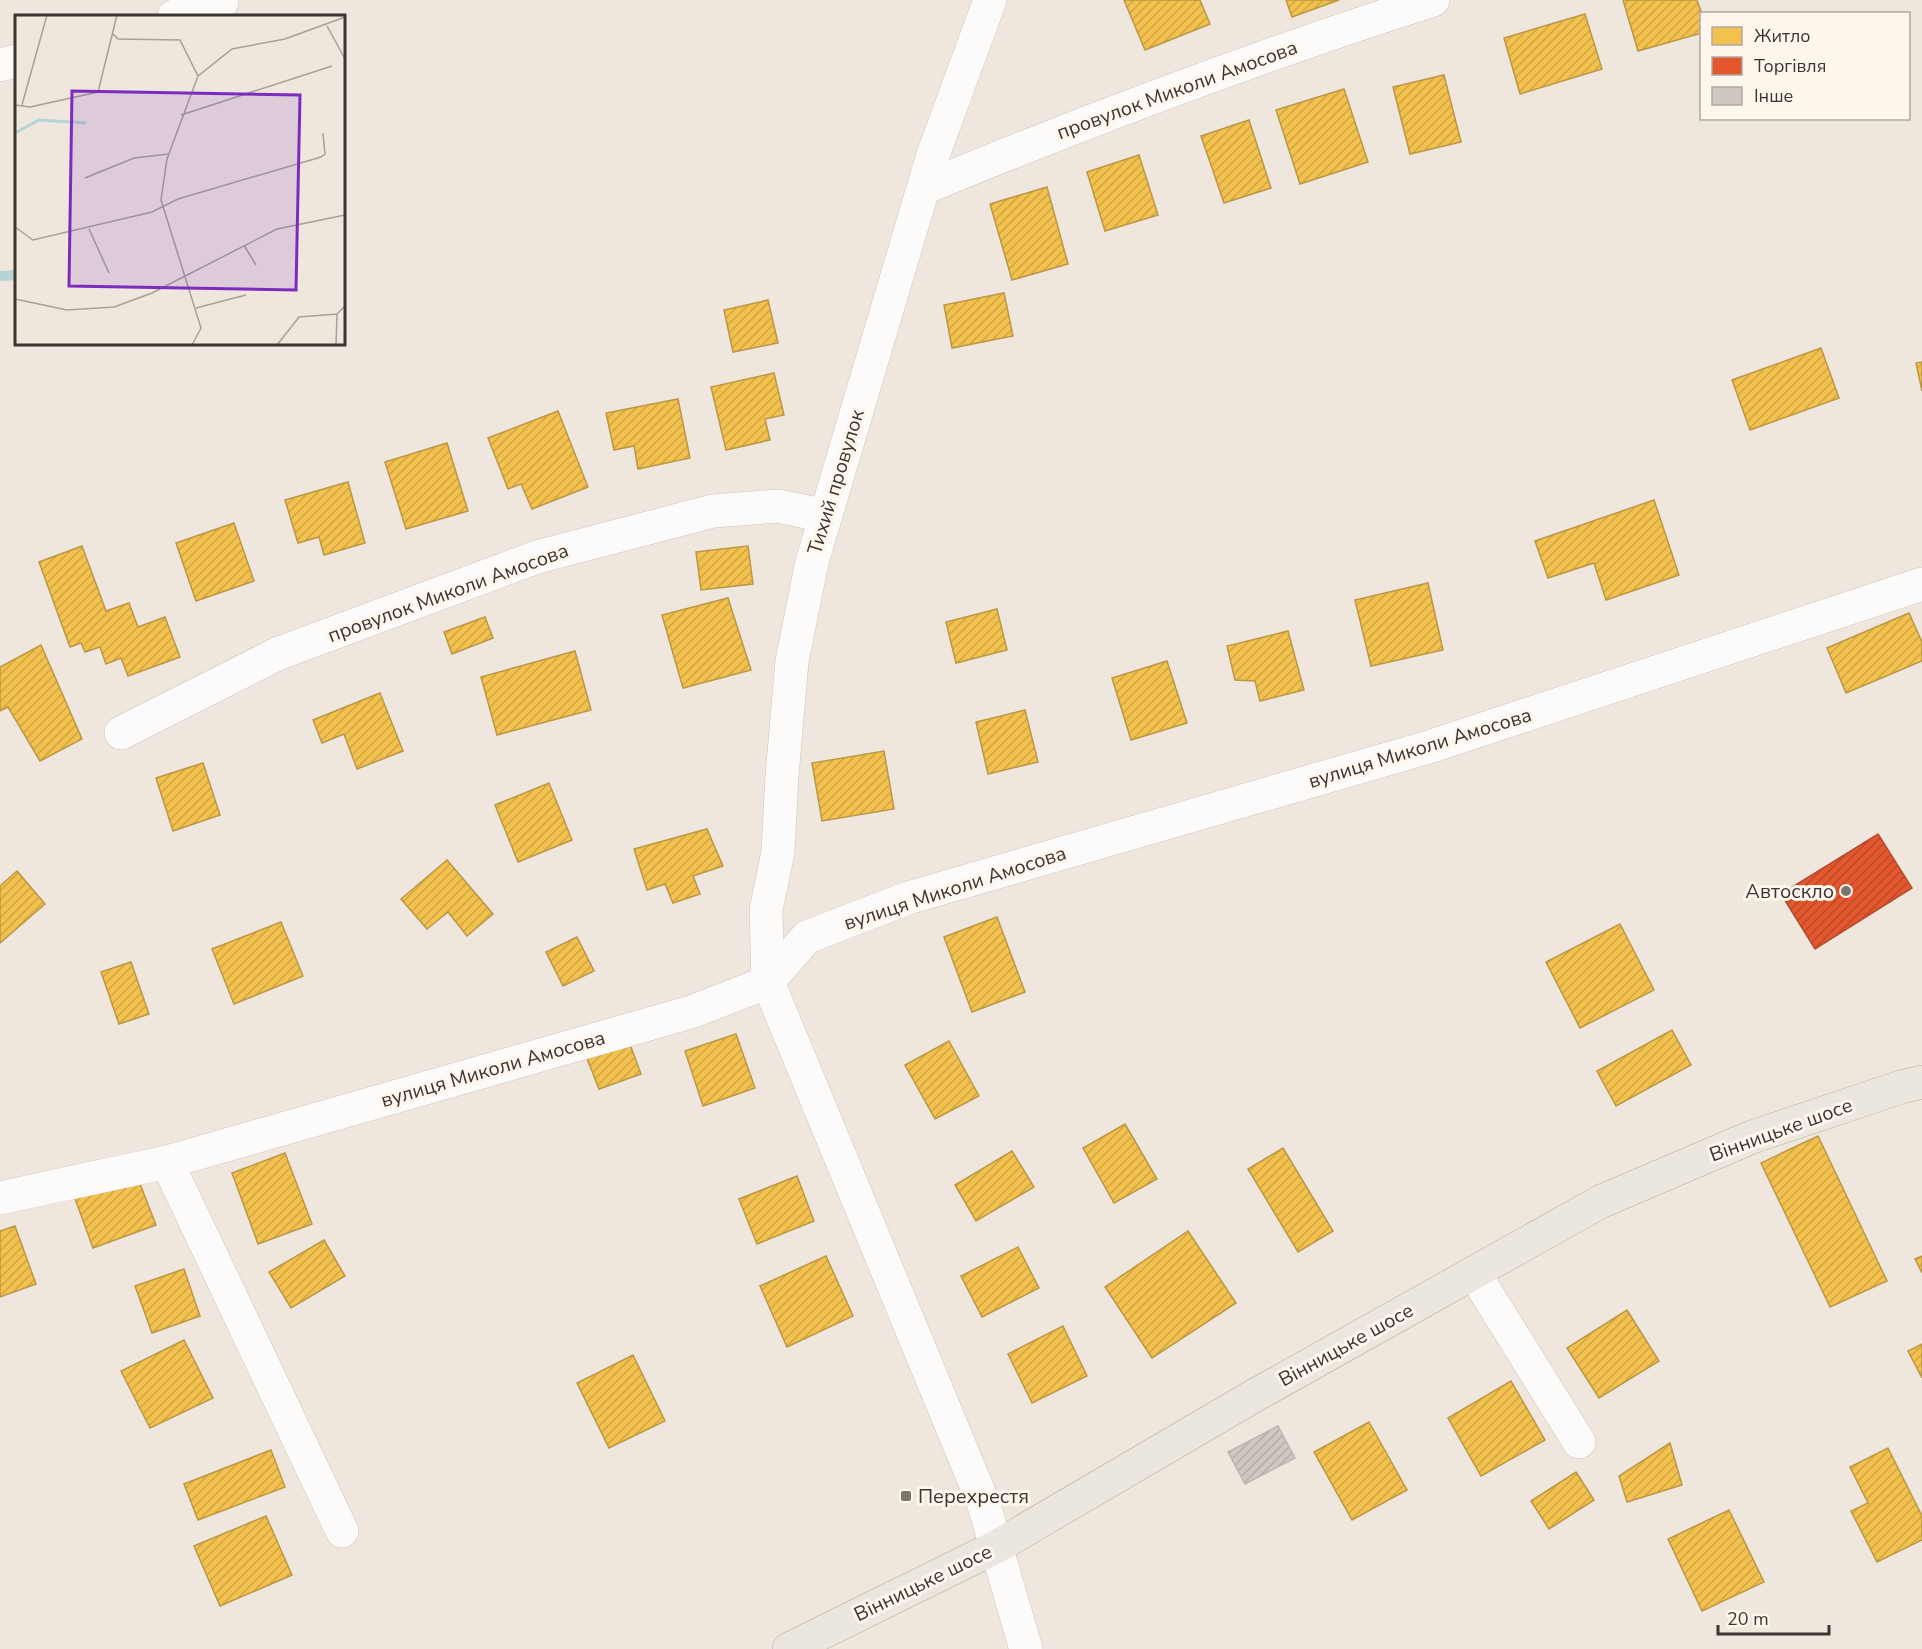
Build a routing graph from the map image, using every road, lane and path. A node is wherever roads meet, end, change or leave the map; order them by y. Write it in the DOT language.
graph roads {
  1 [pos="990,0"];
  2 [pos="1433,0"];
  3 [pos="222,1"];
  4 [pos="177,15"];
  5 [pos="15,61"];
  6 [pos="0,64"];
  7 [pos="924,188"];
  8 [pos="826,516"];
  9 [pos="1922,584"];
  10 [pos="121,733"];
  11 [pos="768,982"];
  12 [pos="1922,1082"];
  13 [pos="167,1162"];
  14 [pos="0,1198"];
  15 [pos="1474,1274"];
  16 [pos="1579,1442"];
  17 [pos="342,1531"];
  18 [pos="996,1547"];
  19 [pos="789,1649"];
  20 [pos="1026,1649"];
  1 -- 7 [label="street, Тихий провулок"];
  2 -- 7 [label="street, провулок Миколи Амосова"];
  3 -- 4 [label="street"];
  5 -- 6 [label="street"];
  7 -- 8 [label="street, Тихий провулок"];
  8 -- 10 [label="street, провулок Миколи Амосова"];
  8 -- 11 [label="street, Тихий провулок"];
  9 -- 11 [label="street, вулиця Миколи Амосова"];
  11 -- 13 [label="street, вулиця Миколи Амосова"];
  11 -- 18 [label="street"];
  12 -- 15 [label="main road, Вінницьке шосе"];
  13 -- 14 [label="street, вулиця Миколи Амосова"];
  13 -- 17 [label="street"];
  15 -- 16 [label="street"];
  15 -- 18 [label="main road, Вінницьке шосе"];
  18 -- 19 [label="main road, Вінницьке шосе"];
  18 -- 20 [label="street"];
}
